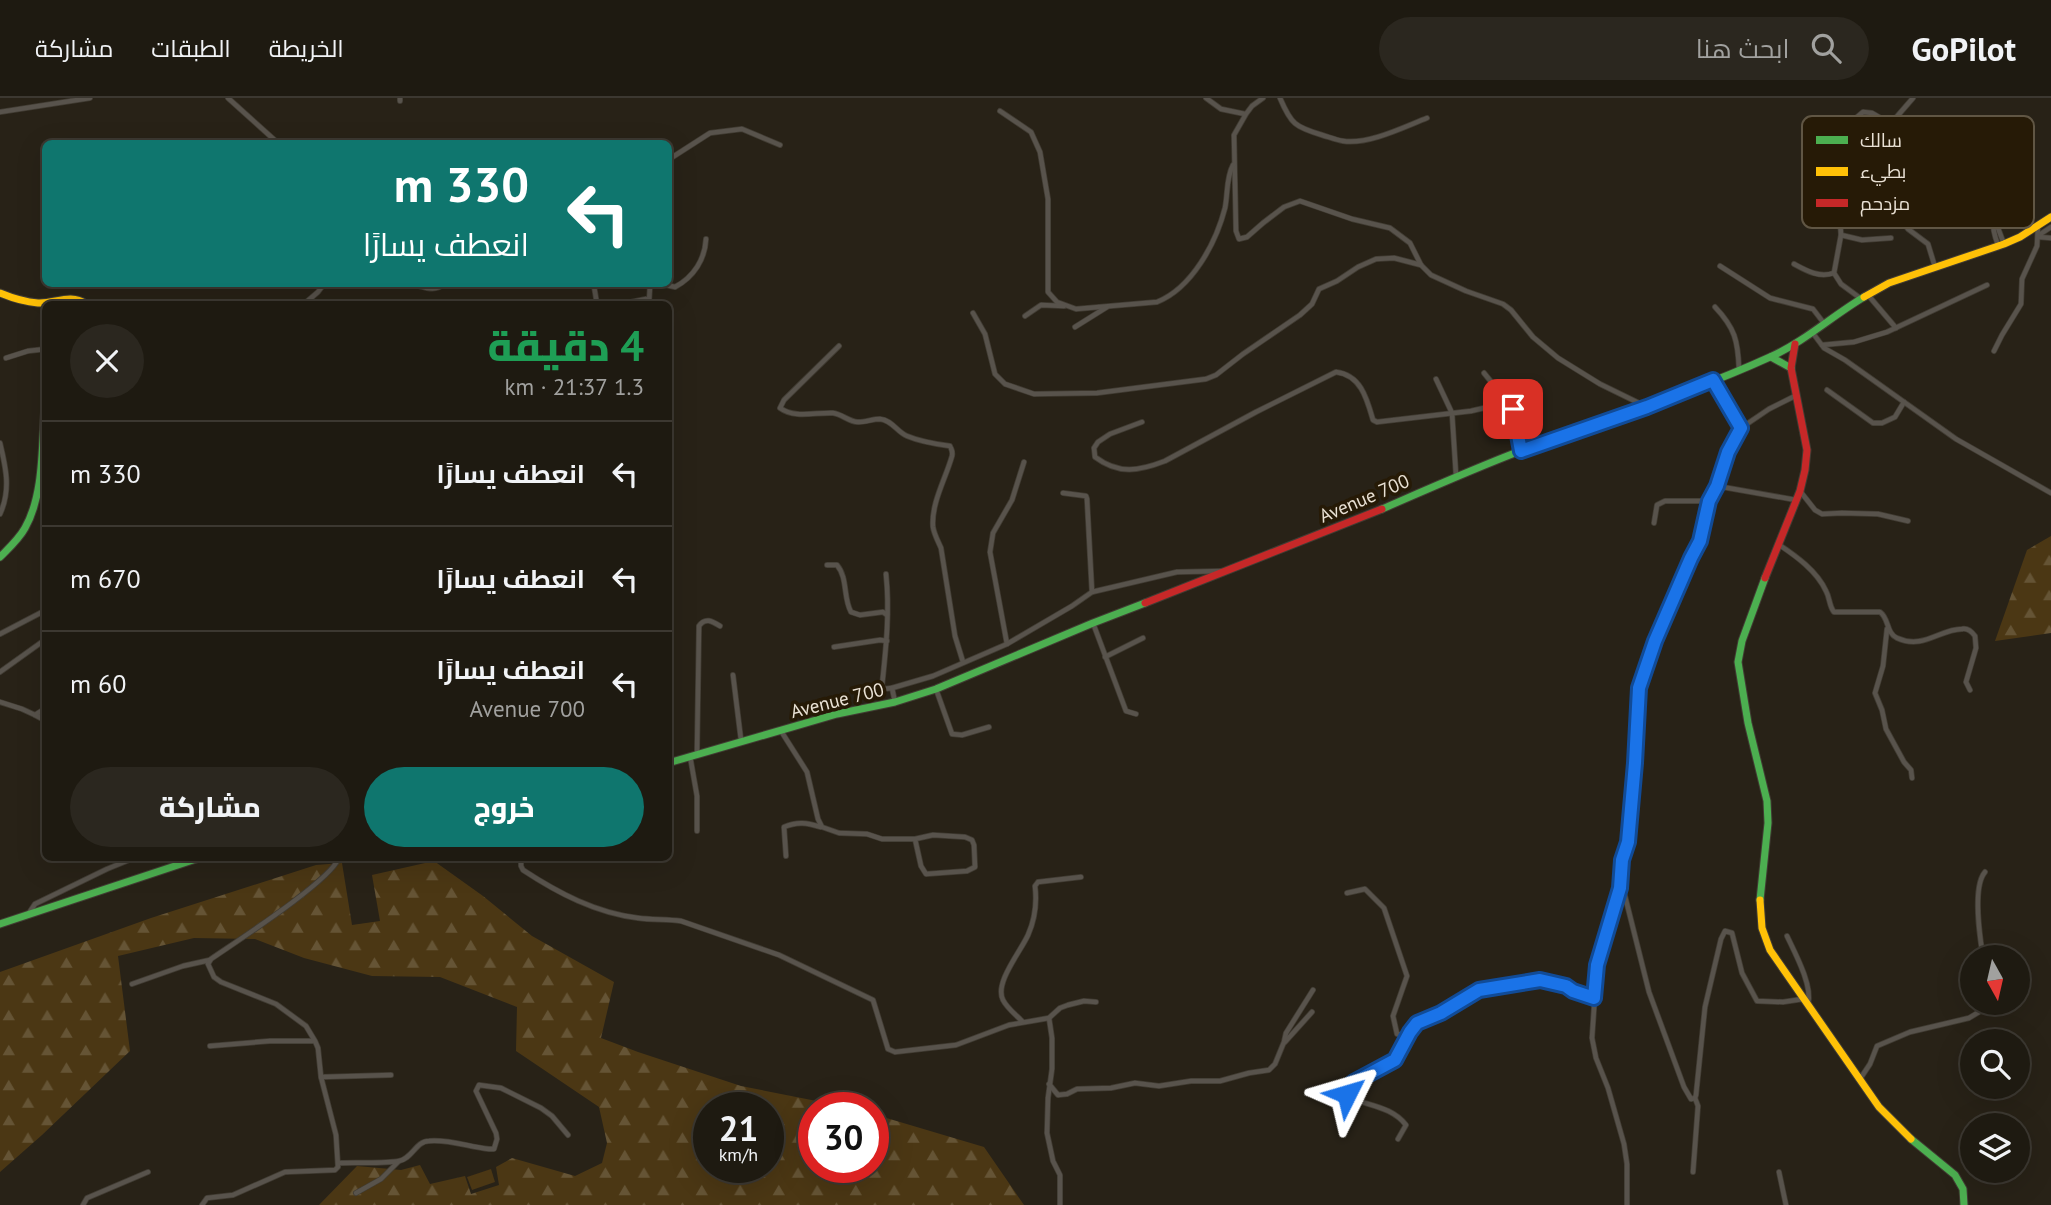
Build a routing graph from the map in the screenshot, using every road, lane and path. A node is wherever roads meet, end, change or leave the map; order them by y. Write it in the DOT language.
graph roads {
  1 [pos="90,98"];
  2 [pos="228,98"];
  3 [pos="1206,98"];
  4 [pos="1263,98"];
  5 [pos="1280,98"];
  6 [pos="1913,98"];
  7 [pos="1000,111"];
  8 [pos="0,112"];
  9 [pos="1246,114"];
  10 [pos="1859,116"];
  11 [pos="1877,116"];
  12 [pos="1898,116"];
  13 [pos="1427,118"];
  14 [pos="275,140"];
  15 [pos="780,145"];
  16 [pos="672,157"];
  17 [pos="1234,164"];
  18 [pos="2051,217"];
  19 [pos="2038,226"];
  20 [pos="2051,227"];
  21 [pos="1841,228"];
  22 [pos="1907,228"];
  23 [pos="1996,228"];
  24 [pos="1841,235"];
  25 [pos="2039,237"];
  26 [pos="1891,238"];
  27 [pos="2051,238"];
  28 [pos="706,239"];
  29 [pos="2001,245"];
  30 [pos="1794,264"];
  31 [pos="1421,265"];
  32 [pos="1720,266"];
  33 [pos="1935,267"];
  34 [pos="1835,272"];
  35 [pos="1986,285"];
  36 [pos="672,286"];
  37 [pos="322,287"];
  38 [pos="424,287"];
  39 [pos="441,287"];
  40 [pos="0,293"];
  41 [pos="1863,296"];
  42 [pos="53,301"];
  43 [pos="82,301"];
  44 [pos="308,301"];
  45 [pos="42,303"];
  46 [pos="1109,306"];
  47 [pos="1069,307"];
  48 [pos="1715,307"];
  49 [pos="973,313"];
  50 [pos="1025,316"];
  51 [pos="1823,322"];
  52 [pos="1075,327"];
  53 [pos="1896,328"];
  54 [pos="1812,331"];
  55 [pos="1795,344"];
  56 [pos="1821,345"];
  57 [pos="839,346"];
  58 [pos="42,349"];
  59 [pos="1994,351"];
  60 [pos="1771,357"];
  61 [pos="6,358"];
  62 [pos="1791,368"];
  63 [pos="1739,370"];
  64 [pos="1484,373"];
  65 [pos="1436,380"];
  66 [pos="1713,380"];
  67 [pos="1827,390"];
  68 [pos="1795,396"];
  69 [pos="1904,402"];
  70 [pos="1510,406"];
  71 [pos="1647,407"];
  72 [pos="1452,413"];
  73 [pos="1142,422"];
  74 [pos="42,425"];
  75 [pos="1741,428"];
  76 [pos="0,443"];
  77 [pos="1521,451"];
  78 [pos="1024,462"];
  79 [pos="1456,476"];
  80 [pos="1717,486"];
  81 [pos="1800,491"];
  82 [pos="2051,493"];
  83 [pos="1063,494"];
  84 [pos="1796,500"];
  85 [pos="1709,501"];
  86 [pos="0,514"];
  87 [pos="1908,521"];
  88 [pos="1654,523"];
  89 [pos="1777,544"];
  90 [pos="0,557"];
  91 [pos="827,565"];
  92 [pos="1228,572"];
  93 [pos="887,574"];
  94 [pos="1092,592"];
  95 [pos="42,612"];
  96 [pos="888,616"];
  97 [pos="1093,623"];
  98 [pos="1888,625"];
  99 [pos="720,626"];
  100 [pos="0,634"];
  101 [pos="1143,638"];
  102 [pos="887,641"];
  103 [pos="42,642"];
  104 [pos="1007,644"];
  105 [pos="834,647"];
  106 [pos="1105,657"];
  107 [pos="963,662"];
  108 [pos="0,672"];
  109 [pos="733,676"];
  110 [pos="892,688"];
  111 [pos="936,689"];
  112 [pos="1970,690"];
  113 [pos="0,702"];
  114 [pos="895,702"];
  115 [pos="42,711"];
  116 [pos="1136,714"];
  117 [pos="35,715"];
  118 [pos="42,718"];
  119 [pos="989,727"];
  120 [pos="781,730"];
  121 [pos="741,740"];
  122 [pos="694,754"];
  123 [pos="672,762"];
  124 [pos="1912,778"];
  125 [pos="822,827"];
  126 [pos="697,831"];
  127 [pos="915,839"];
  128 [pos="786,856"];
  129 [pos="127,861"];
  130 [pos="190,861"];
  131 [pos="337,861"];
  132 [pos="522,861"];
  133 [pos="1985,872"];
  134 [pos="1081,877"];
  135 [pos="1620,888"];
  136 [pos="1347,893"];
  137 [pos="28,915"];
  138 [pos="0,924"];
  139 [pos="1787,936"];
  140 [pos="1982,945"];
  141 [pos="211,959"];
  142 [pos="132,984"];
  143 [pos="1313,990"];
  144 [pos="1594,998"];
  145 [pos="1096,1002"];
  146 [pos="1805,1002"];
  147 [pos="1312,1012"];
  148 [pos="1974,1015"];
  149 [pos="1048,1018"];
  150 [pos="1022,1021"];
  151 [pos="1407,1039"];
  152 [pos="315,1041"];
  153 [pos="1284,1042"];
  154 [pos="210,1046"];
  155 [pos="391,1075"];
  156 [pos="321,1077"];
  157 [pos="1859,1080"];
  158 [pos="1049,1084"];
  159 [pos="1695,1098"];
  160 [pos="568,1135"];
  161 [pos="1398,1139"];
  162 [pos="398,1161"];
  163 [pos="339,1163"];
  164 [pos="148,1172"];
  165 [pos="1693,1172"];
  166 [pos="1779,1172"];
  167 [pos="356,1193"];
  168 [pos="83,1205"];
  169 [pos="202,1205"];
  170 [pos="1060,1205"];
  171 [pos="1627,1205"];
  172 [pos="1786,1205"];
  173 [pos="1964,1205"];
  1 -- 8 [label="street"];
  2 -- 14 [label="street"];
  3 -- 9 [label="street"];
  4 -- 9 [label="street"];
  5 -- 13 [label="street"];
  6 -- 12 [label="street"];
  7 -- 47 [label="street"];
  9 -- 17 [label="street"];
  10 -- 11 [label="street"];
  15 -- 16 [label="street"];
  17 -- 31 [label="street"];
  17 -- 46 [label="street"];
  18 -- 19 [label="main road, Avenue 700"];
  19 -- 25 [label="street"];
  19 -- 29 [label="main road, Avenue 700"];
  20 -- 25 [label="street"];
  21 -- 24 [label="street"];
  22 -- 33 [label="street"];
  23 -- 29 [label="street"];
  24 -- 26 [label="street"];
  24 -- 34 [label="street"];
  25 -- 27 [label="street"];
  25 -- 59 [label="street"];
  28 -- 36 [label="street"];
  29 -- 33 [label="main road, Avenue 700"];
  30 -- 34 [label="street"];
  31 -- 49 [label="street"];
  31 -- 71 [label="street"];
  32 -- 51 [label="street"];
  33 -- 41 [label="main road, Avenue 700"];
  34 -- 41 [label="street"];
  35 -- 53 [label="street"];
  37 -- 44 [label="street"];
  38 -- 39 [label="street"];
  40 -- 45 [label="main road"];
  41 -- 51 [label="main road, Avenue 700"];
  41 -- 53 [label="street"];
  42 -- 43 [label="main road"];
  46 -- 47 [label="street"];
  46 -- 52 [label="street"];
  47 -- 50 [label="street"];
  48 -- 63 [label="street"];
  51 -- 54 [label="main road, Avenue 700"];
  53 -- 56 [label="street"];
  54 -- 55 [label="main road, Avenue 700"];
  54 -- 56 [label="street"];
  55 -- 60 [label="main road, Avenue 700"];
  55 -- 62 [label="main road"];
  56 -- 69 [label="street"];
  57 -- 107 [label="street"];
  58 -- 61 [label="street"];
  60 -- 62 [label="main road"];
  60 -- 63 [label="main road, Avenue 700"];
  62 -- 68 [label="main road"];
  63 -- 66 [label="main road, Avenue 700"];
  64 -- 70 [label="street"];
  65 -- 72 [label="street"];
  66 -- 71 [label="main road, Avenue 700"];
  66 -- 75 [label="street"];
  67 -- 69 [label="street"];
  68 -- 75 [label="street"];
  68 -- 81 [label="main road"];
  69 -- 82 [label="street"];
  70 -- 72 [label="street"];
  70 -- 77 [label="street"];
  71 -- 77 [label="main road, Avenue 700"];
  72 -- 73 [label="street"];
  72 -- 79 [label="street"];
  74 -- 90 [label="main road"];
  75 -- 80 [label="street"];
  76 -- 86 [label="street"];
  77 -- 79 [label="main road, Avenue 700"];
  78 -- 104 [label="street"];
  79 -- 92 [label="main road, Avenue 700"];
  80 -- 84 [label="street"];
  80 -- 85 [label="street"];
  81 -- 84 [label="main road"];
  81 -- 87 [label="street"];
  83 -- 94 [label="street"];
  84 -- 89 [label="main road"];
  85 -- 88 [label="street"];
  85 -- 135 [label="street"];
  89 -- 98 [label="street"];
  89 -- 146 [label="main road"];
  91 -- 96 [label="street"];
  92 -- 94 [label="street"];
  92 -- 97 [label="main road, Avenue 700"];
  93 -- 96 [label="street"];
  94 -- 104 [label="street"];
  95 -- 100 [label="street"];
  96 -- 102 [label="street"];
  97 -- 106 [label="street"];
  97 -- 111 [label="main road, Avenue 700"];
  98 -- 112 [label="street"];
  98 -- 124 [label="street"];
  99 -- 122 [label="street"];
  101 -- 106 [label="street"];
  102 -- 105 [label="street"];
  102 -- 110 [label="street"];
  103 -- 108 [label="street"];
  104 -- 107 [label="street"];
  106 -- 116 [label="street"];
  107 -- 110 [label="street"];
  109 -- 121 [label="street"];
  110 -- 114 [label="street"];
  111 -- 114 [label="main road, Avenue 700"];
  111 -- 119 [label="street"];
  113 -- 117 [label="street"];
  114 -- 120 [label="main road, Avenue 700"];
  115 -- 117 [label="street"];
  117 -- 118 [label="street"];
  120 -- 121 [label="main road, Avenue 700"];
  120 -- 125 [label="street"];
  121 -- 122 [label="main road, Avenue 700"];
  122 -- 123 [label="main road, Avenue 700"];
  122 -- 126 [label="street"];
  125 -- 127 [label="street"];
  125 -- 128 [label="street"];
  127 -- 127 [label="street"];
  129 -- 137 [label="street"];
  130 -- 137 [label="main road"];
  131 -- 141 [label="street"];
  132 -- 150 [label="street"];
  133 -- 140 [label="street"];
  134 -- 150 [label="street"];
  135 -- 144 [label="street"];
  135 -- 159 [label="street"];
  136 -- 151 [label="street"];
  137 -- 138 [label="main road"];
  139 -- 146 [label="street"];
  141 -- 142 [label="street"];
  141 -- 152 [label="street"];
  143 -- 153 [label="street"];
  144 -- 151 [label="street"];
  144 -- 171 [label="street"];
  145 -- 149 [label="street"];
  146 -- 157 [label="main road"];
  146 -- 159 [label="street"];
  147 -- 153 [label="street"];
  148 -- 157 [label="street"];
  149 -- 150 [label="street"];
  149 -- 158 [label="street"];
  151 -- 161 [label="street"];
  152 -- 154 [label="street"];
  152 -- 156 [label="street"];
  153 -- 158 [label="street"];
  155 -- 156 [label="street"];
  156 -- 163 [label="street"];
  157 -- 173 [label="main road"];
  158 -- 170 [label="street"];
  159 -- 165 [label="street"];
  160 -- 162 [label="street"];
  162 -- 163 [label="street"];
  162 -- 167 [label="street"];
  163 -- 169 [label="street"];
  164 -- 168 [label="street"];
  166 -- 172 [label="street"];
}
